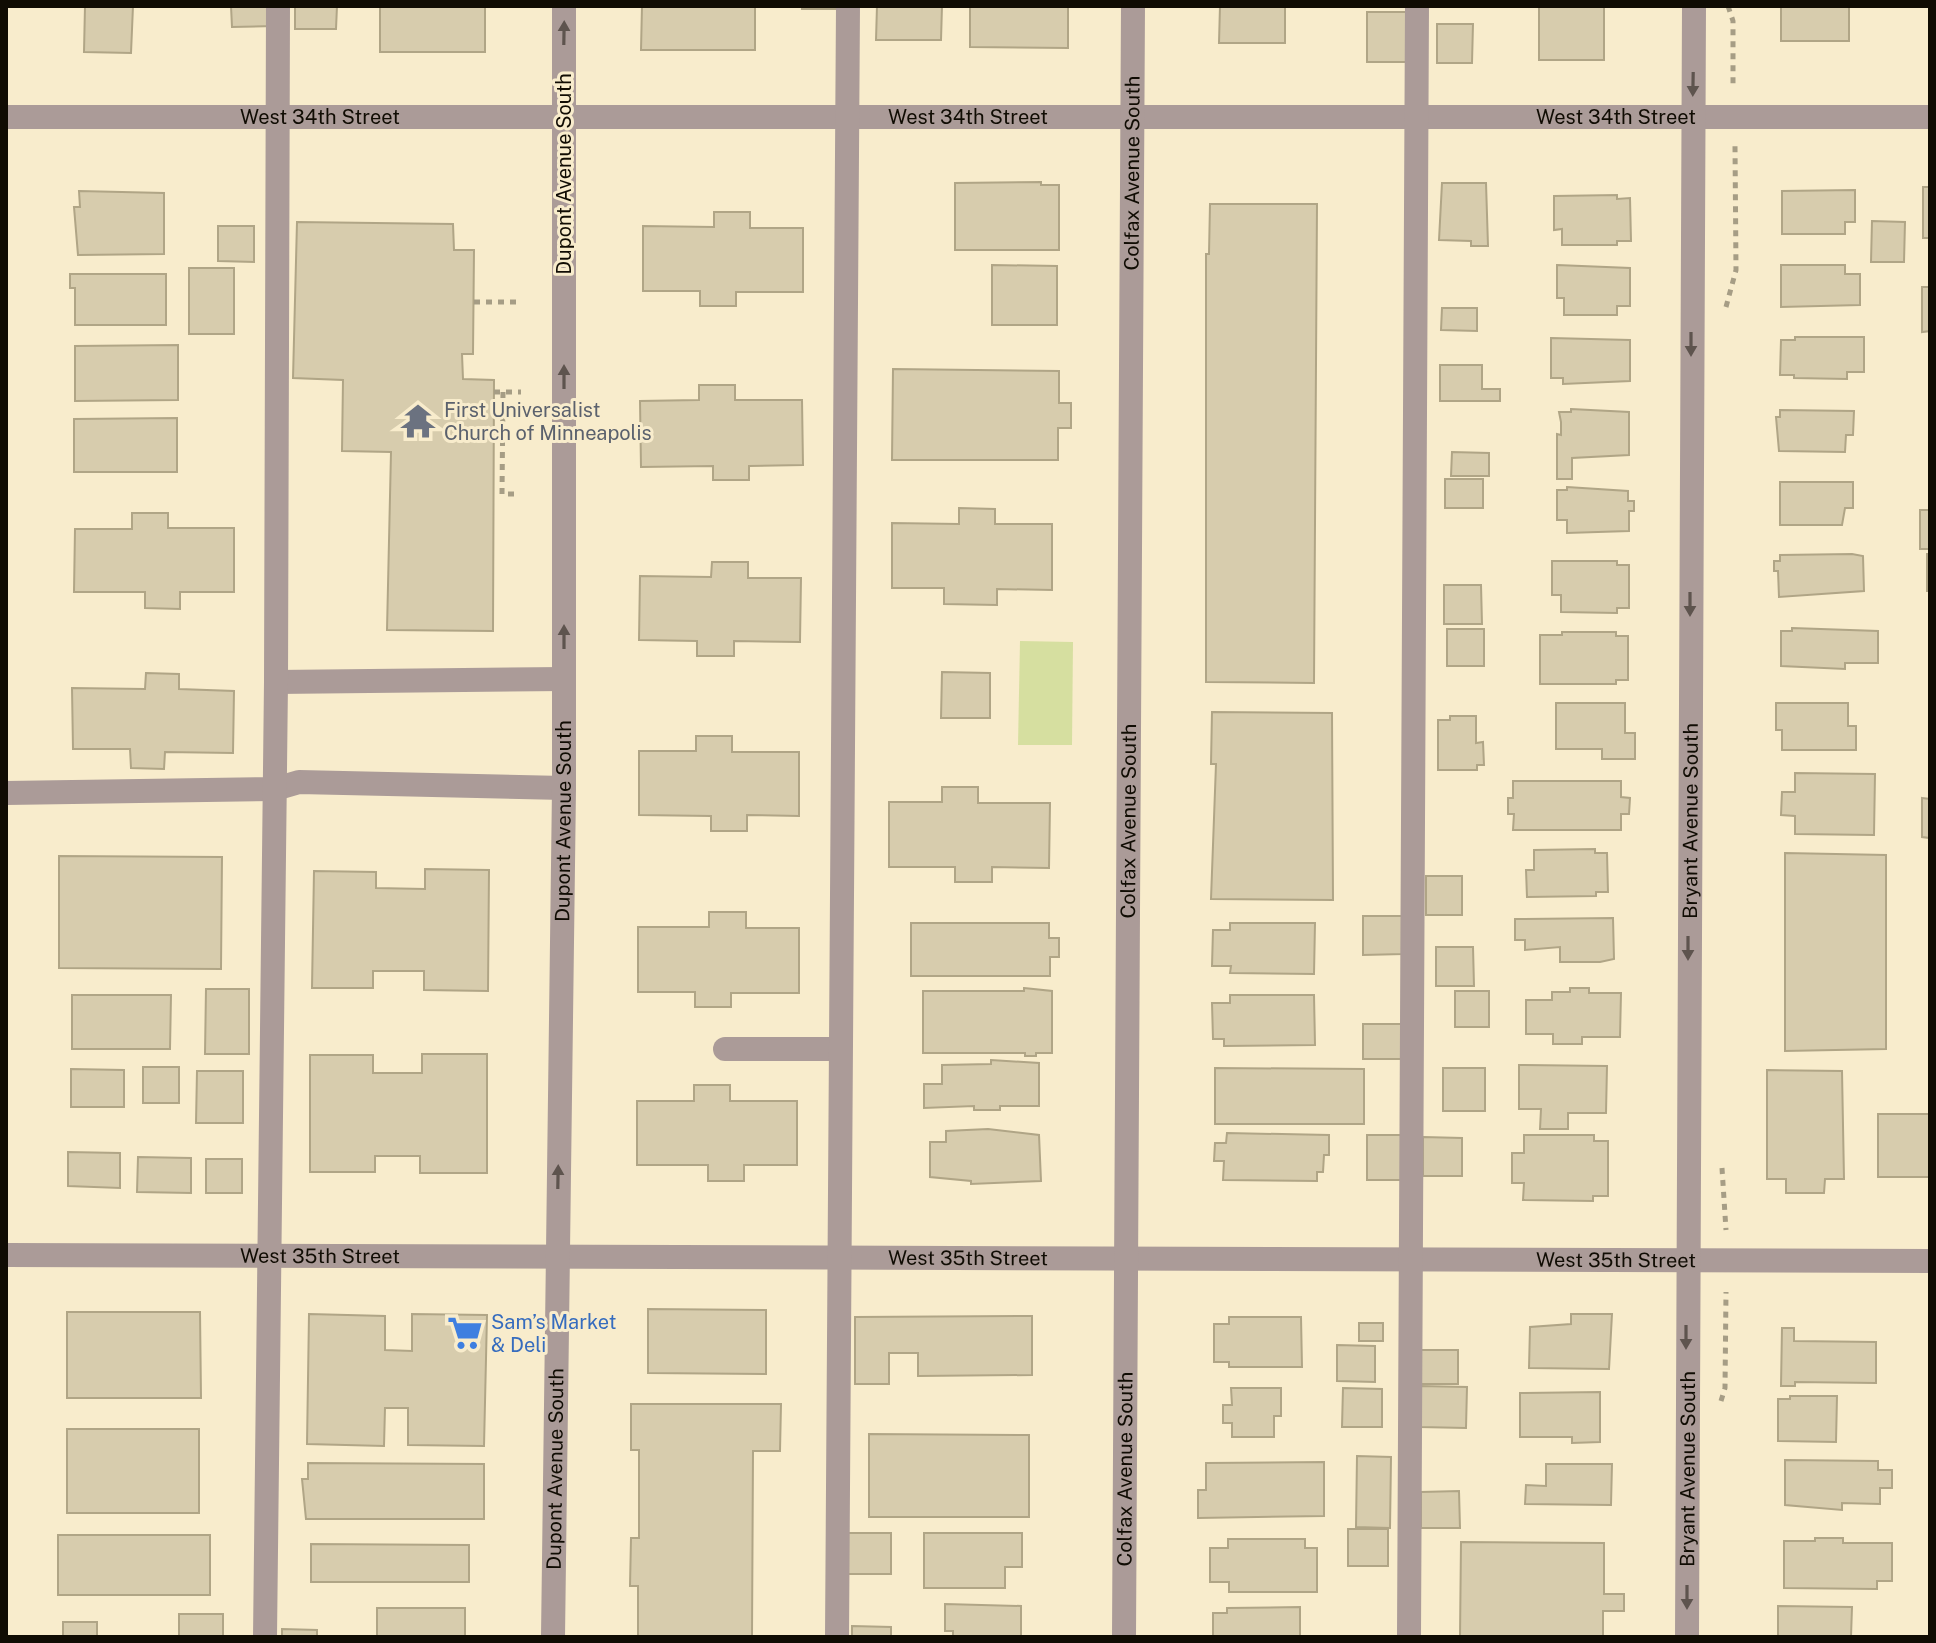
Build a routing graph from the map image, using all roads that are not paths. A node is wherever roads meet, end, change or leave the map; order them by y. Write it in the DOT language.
graph roads {
  1 [pos="278,6"];
  2 [pos="564,6"];
  3 [pos="848,6"];
  4 [pos="1133,6"];
  5 [pos="1417,6"];
  6 [pos="1694,6"];
  7 [pos="277,115"];
  8 [pos="1131,116"];
  9 [pos="1415,116"];
  10 [pos="6,117"];
  11 [pos="563,117"];
  12 [pos="847,117"];
  13 [pos="1930,117"];
  14 [pos="1692,118"];
  15 [pos="564,679"];
  16 [pos="276,682"];
  17 [pos="564,788"];
  18 [pos="275,789"];
  19 [pos="6,793"];
  20 [pos="725,1049"];
  21 [pos="840,1049"];
  22 [pos="6,1255"];
  23 [pos="556,1255"];
  24 [pos="268,1256"];
  25 [pos="840,1257"];
  26 [pos="1126,1257"];
  27 [pos="1411,1258"];
  28 [pos="1686,1259"];
  29 [pos="1930,1261"];
  30 [pos="265,1637"];
  31 [pos="553,1637"];
  32 [pos="837,1637"];
  33 [pos="1124,1637"];
  34 [pos="1409,1637"];
  35 [pos="1687,1637"];
  1 -- 7 [label="street"];
  11 -- 2 [label="street, Dupont Avenue South, one-way"];
  3 -- 12 [label="street"];
  4 -- 8 [label="street, Colfax Avenue South"];
  5 -- 9 [label="street"];
  6 -- 14 [label="street, Bryant Avenue South, one-way"];
  7 -- 10 [label="street, West 34th Street"];
  7 -- 11 [label="street, West 34th Street"];
  7 -- 16 [label="street"];
  8 -- 9 [label="street, West 34th Street"];
  8 -- 12 [label="street, West 34th Street"];
  8 -- 26 [label="street, Colfax Avenue South"];
  9 -- 14 [label="street, West 34th Street"];
  9 -- 27 [label="street"];
  11 -- 12 [label="street, West 34th Street"];
  15 -- 11 [label="street, Dupont Avenue South, one-way"];
  12 -- 21 [label="street"];
  13 -- 14 [label="street, West 34th Street"];
  14 -- 28 [label="street, Bryant Avenue South, one-way"];
  15 -- 16 [label="street"];
  15 -- 17 [label="street, Dupont Avenue South"];
  16 -- 18 [label="street"];
  17 -- 18 [label="street"];
  23 -- 17 [label="street, Dupont Avenue South, one-way"];
  18 -- 19 [label="street"];
  18 -- 24 [label="street"];
  20 -- 21 [label="street"];
  21 -- 25 [label="street"];
  22 -- 24 [label="street, West 35th Street"];
  23 -- 24 [label="street, West 35th Street"];
  23 -- 25 [label="street, West 35th Street"];
  23 -- 31 [label="street, Dupont Avenue South"];
  24 -- 30 [label="street"];
  25 -- 26 [label="street, West 35th Street"];
  25 -- 32 [label="street"];
  26 -- 27 [label="street, West 35th Street"];
  26 -- 33 [label="street, Colfax Avenue South"];
  27 -- 28 [label="street, West 35th Street"];
  27 -- 34 [label="street"];
  28 -- 29 [label="street, West 35th Street"];
  28 -- 35 [label="street, Bryant Avenue South, one-way"];
}
